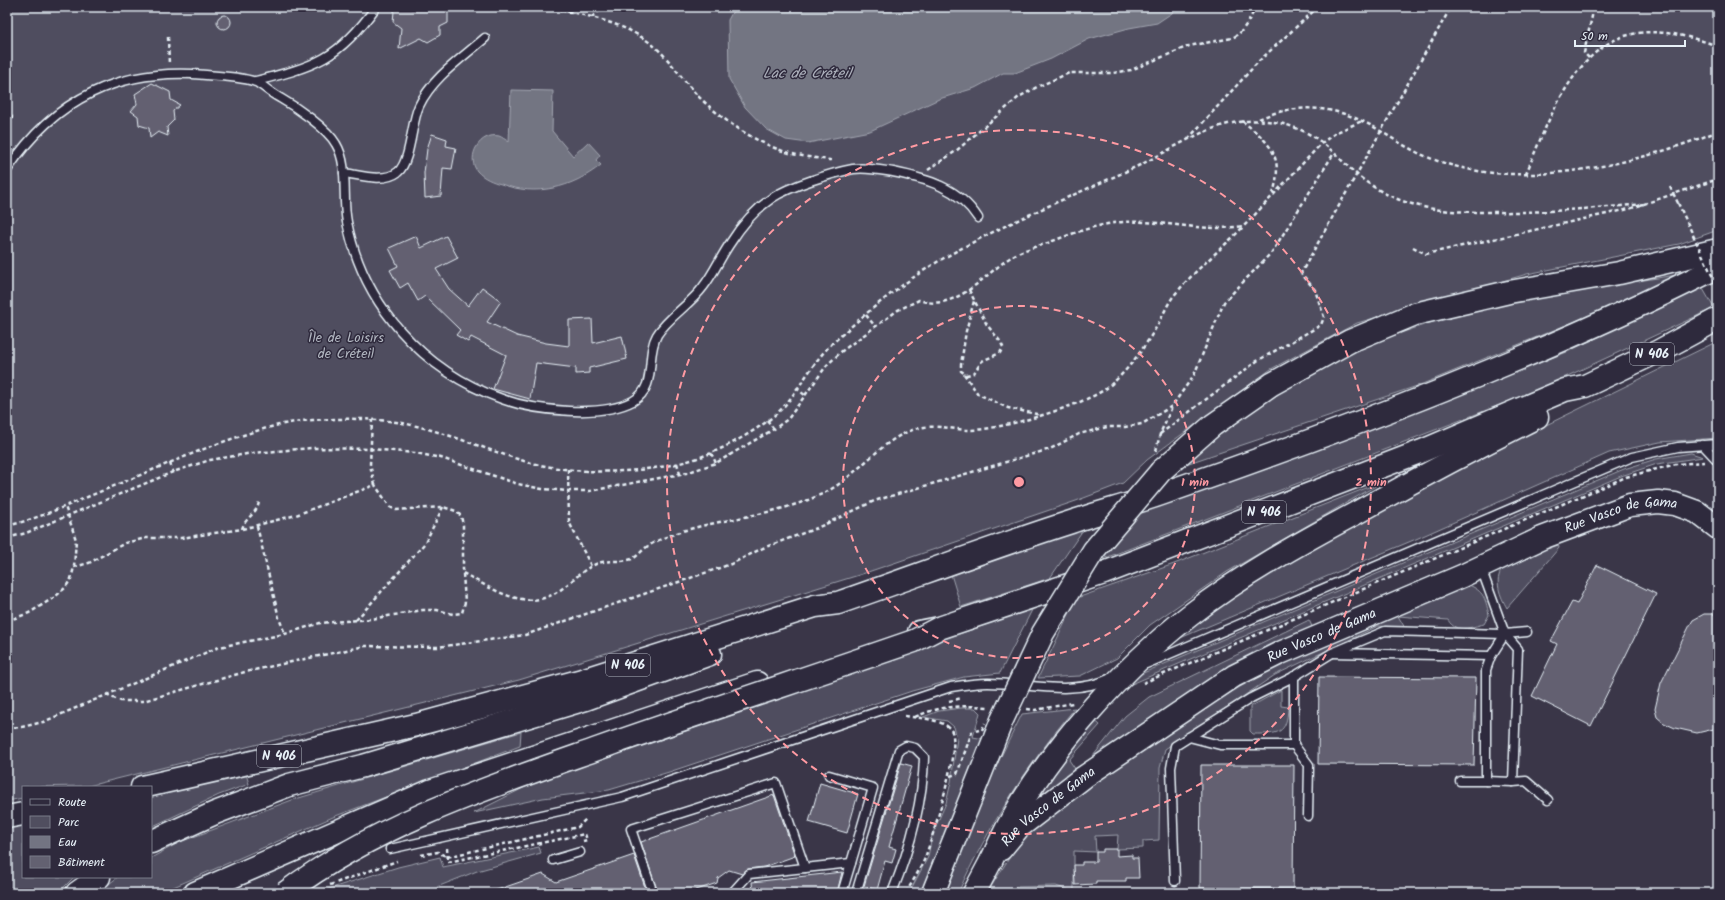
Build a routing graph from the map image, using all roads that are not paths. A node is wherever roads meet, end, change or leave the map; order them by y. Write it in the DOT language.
graph roads {
  1 [pos="376,7"];
  2 [pos="485,38"];
  3 [pos="256,81"];
  4 [pos="7,170"];
  5 [pos="344,173"];
  6 [pos="978,218"];
  7 [pos="1718,250"];
  8 [pos="1718,267"];
  9 [pos="1718,319"];
  10 [pos="1585,386"];
  11 [pos="1703,444"];
  12 [pos="1718,444"];
  13 [pos="1718,461"];
  14 [pos="1708,512"];
  15 [pos="1718,528"];
  16 [pos="1481,568"];
  17 [pos="838,602"];
  18 [pos="939,628"];
  19 [pos="1526,632"];
  20 [pos="1505,634"];
  21 [pos="1332,653"];
  22 [pos="1491,656"];
  23 [pos="1294,676"];
  24 [pos="1132,678"];
  25 [pos="1189,737"];
  26 [pos="1294,745"];
  27 [pos="830,775"];
  28 [pos="1486,780"];
  29 [pos="1460,781"];
  30 [pos="1512,782"];
  31 [pos="146,786"];
  32 [pos="1548,800"];
  33 [pos="22,814"];
  34 [pos="1308,816"];
  35 [pos="7,817"];
  36 [pos="152,842"];
  37 [pos="390,849"];
  38 [pos="580,852"];
  39 [pos="553,860"];
  40 [pos="991,861"];
  41 [pos="851,863"];
  42 [pos="805,868"];
  43 [pos="1175,881"];
  44 [pos="195,893"];
  45 [pos="285,893"];
  46 [pos="653,893"];
  47 [pos="732,893"];
  48 [pos="842,893"];
  49 [pos="856,893"];
  50 [pos="892,893"];
  51 [pos="933,893"];
  52 [pos="974,893"];
  1 -- 3 [label="lane"];
  2 -- 5 [label="lane"];
  3 -- 4 [label="lane"];
  3 -- 5 [label="lane"];
  5 -- 6 [label="lane"];
  7 -- 51 [label="main road, bridge"];
  8 -- 17 [label="main road, N 406"];
  9 -- 10 [label="main road, N 406"];
  10 -- 18 [label="main road, N 406"];
  10 -- 24 [label="main road"];
  11 -- 12 [label="lane"];
  11 -- 13 [label="lane"];
  11 -- 24 [label="lane"];
  14 -- 15 [label="main road, Rue Vasco de Gama"];
  14 -- 16 [label="main road, Rue Vasco de Gama"];
  16 -- 20 [label="lane"];
  16 -- 40 [label="main road, Rue Vasco de Gama"];
  17 -- 31 [label="main road, N 406"];
  17 -- 36 [label="main road"];
  18 -- 44 [label="main road, N 406, bridge"];
  18 -- 45 [label="main road, bridge"];
  19 -- 20 [label="lane"];
  20 -- 21 [label="lane"];
  20 -- 22 [label="lane"];
  20 -- 30 [label="lane"];
  21 -- 22 [label="lane"];
  21 -- 23 [label="lane"];
  22 -- 28 [label="lane"];
  23 -- 25 [label="lane"];
  23 -- 26 [label="lane"];
  24 -- 37 [label="lane"];
  24 -- 40 [label="main road"];
  25 -- 26 [label="lane"];
  25 -- 43 [label="lane"];
  26 -- 34 [label="lane"];
  27 -- 41 [label="lane"];
  28 -- 29 [label="lane"];
  28 -- 30 [label="lane"];
  30 -- 32 [label="lane"];
  33 -- 35 [label="main road"];
  38 -- 39 [label="lane"];
  40 -- 52 [label="main road"];
  41 -- 42 [label="lane"];
  41 -- 48 [label="lane"];
  42 -- 46 [label="lane"];
  42 -- 47 [label="lane"];
  49 -- 50 [label="lane"];
}
